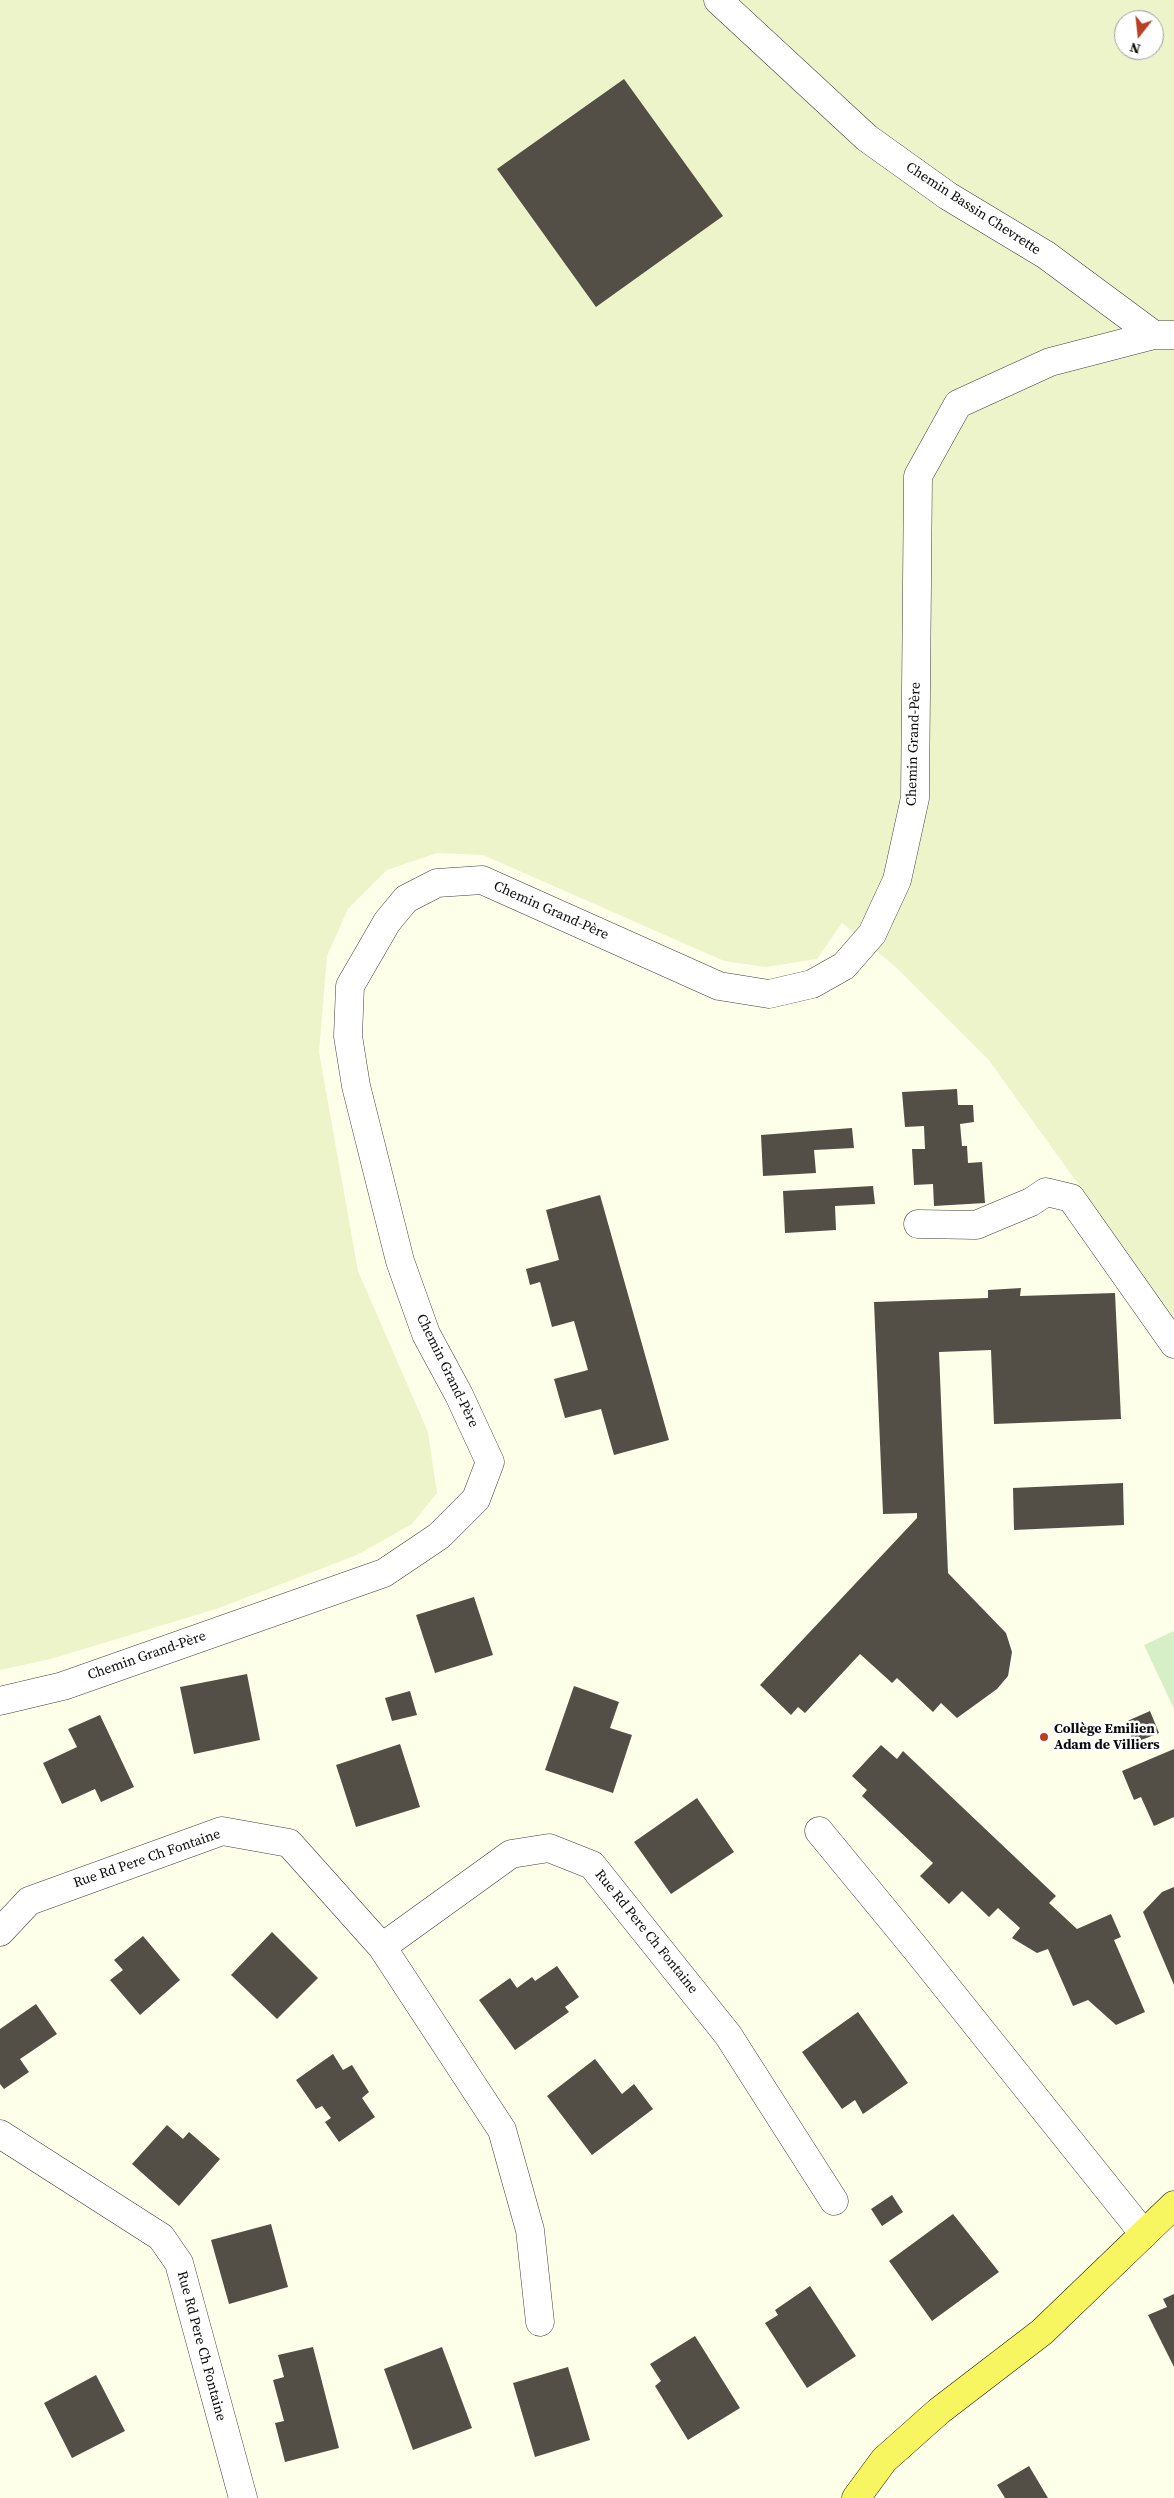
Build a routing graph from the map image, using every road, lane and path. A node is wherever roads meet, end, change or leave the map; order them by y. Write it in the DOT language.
graph roads {
  1 [pos="718,0"];
  2 [pos="1164,335"];
  3 [pos="918,1224"];
  4 [pos="1174,1344"];
  5 [pos="0,1701"];
  6 [pos="819,1831"];
  7 [pos="0,1932"];
  8 [pos="382,1946"];
  9 [pos="0,2134"];
  10 [pos="834,2201"];
  11 [pos="1174,2205"];
  12 [pos="1144,2234"];
  13 [pos="540,2322"];
  14 [pos="243,2498"];
  15 [pos="856,2498"];
  1 -- 2 [label="street, Chemin Bassin Chevrette"];
  2 -- 5 [label="street, Chemin Grand-Père"];
  3 -- 4 [label="street"];
  6 -- 12 [label="street"];
  7 -- 8 [label="street, Rue Rd Pere Ch Fontaine"];
  8 -- 10 [label="street, Rue Rd Pere Ch Fontaine"];
  8 -- 13 [label="street, Rue Rd Pere Ch Fontaine"];
  9 -- 14 [label="street, Rue Rd Pere Ch Fontaine"];
  11 -- 12 [label="main road"];
  12 -- 15 [label="main road"];
}
